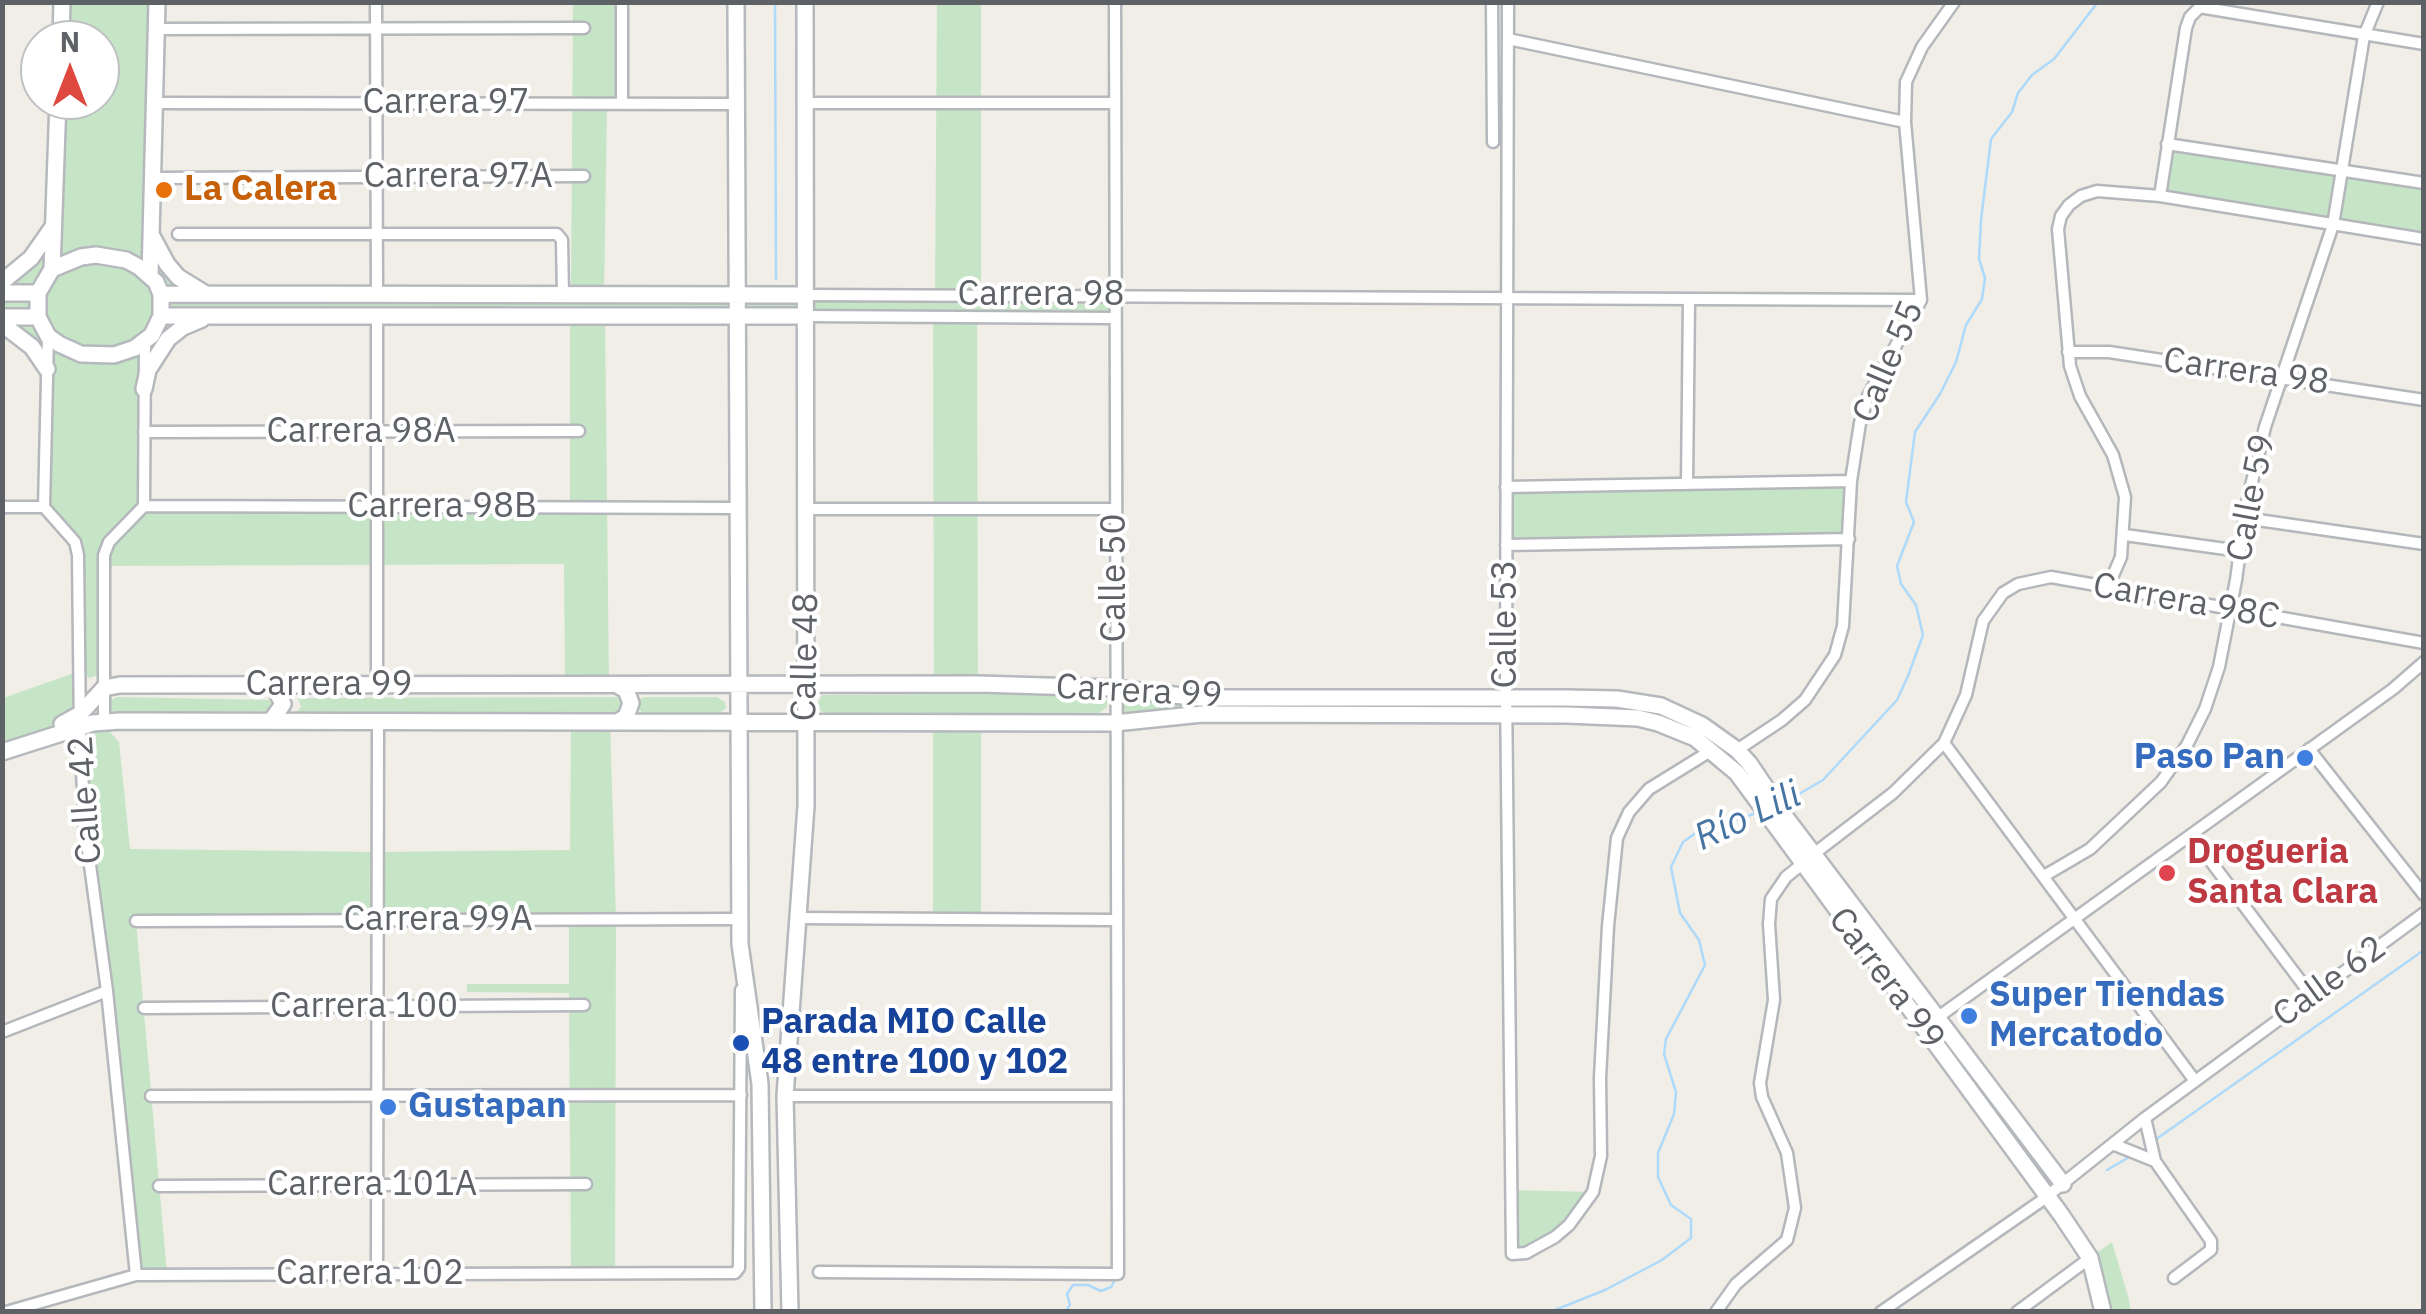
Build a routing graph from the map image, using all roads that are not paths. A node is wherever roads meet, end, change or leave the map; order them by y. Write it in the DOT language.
graph roads {
  1 [pos="157,2"];
  2 [pos="376,2"];
  3 [pos="622,2"];
  4 [pos="736,2"];
  5 [pos="805,2"];
  6 [pos="1115,2"];
  7 [pos="1492,2"];
  8 [pos="1508,2"];
  9 [pos="1954,2"];
  10 [pos="2378,2"];
  11 [pos="2202,5"];
  12 [pos="376,28"];
  13 [pos="584,28"];
  14 [pos="156,29"];
  15 [pos="2364,36"];
  16 [pos="1508,38"];
  17 [pos="2424,44"];
  18 [pos="155,103"];
  19 [pos="376,103"];
  20 [pos="804,103"];
  21 [pos="622,104"];
  22 [pos="736,104"];
  23 [pos="1115,104"];
  24 [pos="57,120"];
  25 [pos="1905,122"];
  26 [pos="1493,142"];
  27 [pos="2168,144"];
  28 [pos="2340,171"];
  29 [pos="584,176"];
  30 [pos="376,177"];
  31 [pos="153,178"];
  32 [pos="2424,183"];
  33 [pos="2160,196"];
  34 [pos="54,224"];
  35 [pos="2333,225"];
  36 [pos="151,234"];
  37 [pos="178,234"];
  38 [pos="376,236"];
  39 [pos="2424,238"];
  40 [pos="52,269"];
  41 [pos="150,276"];
  42 [pos="2,282"];
  43 [pos="2,293"];
  44 [pos="38,293"];
  45 [pos="161,294"];
  46 [pos="207,294"];
  47 [pos="377,294"];
  48 [pos="1115,294"];
  49 [pos="564,295"];
  50 [pos="738,295"];
  51 [pos="804,295"];
  52 [pos="1507,298"];
  53 [pos="1920,300"];
  54 [pos="1689,301"];
  55 [pos="162,316"];
  56 [pos="218,316"];
  57 [pos="377,316"];
  58 [pos="804,316"];
  59 [pos="738,317"];
  60 [pos="38,318"];
  61 [pos="1114,318"];
  62 [pos="2,321"];
  63 [pos="48,336"];
  64 [pos="145,342"];
  65 [pos="2068,352"];
  66 [pos="47,369"];
  67 [pos="2282,376"];
  68 [pos="144,389"];
  69 [pos="2424,400"];
  70 [pos="144,432"];
  71 [pos="377,432"];
  72 [pos="578,432"];
  73 [pos="1852,481"];
  74 [pos="1687,484"];
  75 [pos="1506,486"];
  76 [pos="44,506"];
  77 [pos="144,506"];
  78 [pos="2,507"];
  79 [pos="377,507"];
  80 [pos="739,508"];
  81 [pos="807,509"];
  82 [pos="1116,509"];
  83 [pos="2244,518"];
  84 [pos="2125,535"];
  85 [pos="1849,539"];
  86 [pos="2424,544"];
  87 [pos="1506,546"];
  88 [pos="2240,551"];
  89 [pos="2104,585"];
  90 [pos="2229,611"];
  91 [pos="2424,643"];
  92 [pos="2424,662"];
  93 [pos="737,684"];
  94 [pos="806,684"];
  95 [pos="274,685"];
  96 [pos="377,685"];
  97 [pos="617,685"];
  98 [pos="104,688"];
  99 [pos="1114,688"];
  100 [pos="1507,707"];
  101 [pos="80,721"];
  102 [pos="272,721"];
  103 [pos="104,722"];
  104 [pos="378,722"];
  105 [pos="617,722"];
  106 [pos="737,722"];
  107 [pos="804,723"];
  108 [pos="1114,723"];
  109 [pos="2,743"];
  110 [pos="1944,743"];
  111 [pos="2309,749"];
  112 [pos="1712,750"];
  113 [pos="1737,750"];
  114 [pos="2,752"];
  115 [pos="1754,786"];
  116 [pos="1780,823"];
  117 [pos="2191,835"];
  118 [pos="1815,853"];
  119 [pos="1802,865"];
  120 [pos="2044,876"];
  121 [pos="2424,895"];
  122 [pos="2424,913"];
  123 [pos="796,918"];
  124 [pos="2075,919"];
  125 [pos="377,920"];
  126 [pos="740,920"];
  127 [pos="1114,920"];
  128 [pos="136,921"];
  129 [pos="740,944"];
  130 [pos="107,991"];
  131 [pos="2312,996"];
  132 [pos="584,1005"];
  133 [pos="144,1008"];
  134 [pos="377,1008"];
  135 [pos="1938,1018"];
  136 [pos="1923,1028"];
  137 [pos="2,1032"];
  138 [pos="2195,1081"];
  139 [pos="741,1095"];
  140 [pos="151,1096"];
  141 [pos="785,1096"];
  142 [pos="1116,1096"];
  143 [pos="377,1097"];
  144 [pos="2145,1118"];
  145 [pos="2116,1145"];
  146 [pos="2155,1161"];
  147 [pos="586,1184"];
  148 [pos="2063,1184"];
  149 [pos="159,1186"];
  150 [pos="377,1186"];
  151 [pos="2046,1196"];
  152 [pos="2090,1258"];
  153 [pos="738,1271"];
  154 [pos="820,1272"];
  155 [pos="136,1274"];
  156 [pos="377,1274"];
  157 [pos="2174,1278"];
  158 [pos="6,1312"];
  159 [pos="763,1312"];
  160 [pos="790,1312"];
  161 [pos="1716,1312"];
  162 [pos="1881,1312"];
  163 [pos="2016,1312"];
  164 [pos="2103,1312"];
  1 -- 14 [label="street"];
  2 -- 12 [label="street"];
  3 -- 21 [label="street"];
  4 -- 22 [label="street, Calle 48"];
  5 -- 20 [label="street, Calle 48"];
  6 -- 23 [label="street, Calle 50"];
  7 -- 26 [label="street"];
  8 -- 16 [label="street, Calle 53"];
  9 -- 25 [label="street, Calle 55"];
  10 -- 15 [label="street, Calle 59"];
  11 -- 15 [label="street"];
  11 -- 27 [label="street"];
  12 -- 13 [label="street"];
  12 -- 14 [label="street"];
  12 -- 19 [label="street"];
  14 -- 18 [label="street"];
  15 -- 17 [label="street"];
  15 -- 28 [label="street, Calle 59"];
  16 -- 25 [label="street"];
  16 -- 52 [label="street, Calle 53"];
  18 -- 19 [label="street, Carrera 97"];
  18 -- 31 [label="street"];
  19 -- 21 [label="street, Carrera 97"];
  19 -- 30 [label="street"];
  20 -- 23 [label="street"];
  20 -- 51 [label="street, Calle 48"];
  21 -- 22 [label="street, Carrera 97"];
  22 -- 50 [label="street, Calle 48"];
  23 -- 48 [label="street, Calle 50"];
  24 -- 34 [label="street"];
  25 -- 53 [label="street, Calle 55"];
  27 -- 28 [label="street"];
  27 -- 33 [label="street"];
  28 -- 32 [label="street"];
  28 -- 35 [label="street, Calle 59"];
  29 -- 30 [label="street, Carrera 97A"];
  30 -- 31 [label="street, Carrera 97A"];
  30 -- 38 [label="street"];
  31 -- 36 [label="street"];
  33 -- 35 [label="street"];
  33 -- 65 [label="street"];
  34 -- 40 [label="street"];
  34 -- 42 [label="street"];
  35 -- 39 [label="street"];
  35 -- 67 [label="street, Calle 59"];
  36 -- 41 [label="street"];
  36 -- 46 [label="street"];
  37 -- 38 [label="street"];
  38 -- 47 [label="street"];
  38 -- 49 [label="street"];
  40 -- 41 [label="street"];
  40 -- 44 [label="street"];
  41 -- 45 [label="street"];
  43 -- 44 [label="street"];
  44 -- 60 [label="street"];
  45 -- 46 [label="street, Carrera 98"];
  45 -- 55 [label="street"];
  46 -- 47 [label="street, Carrera 98"];
  47 -- 49 [label="street, Carrera 98"];
  48 -- 51 [label="street, Carrera 98"];
  48 -- 52 [label="street, Carrera 98"];
  48 -- 61 [label="street, Calle 50"];
  49 -- 50 [label="street, Carrera 98"];
  50 -- 51 [label="street, Carrera 98"];
  50 -- 59 [label="street, Calle 48"];
  51 -- 58 [label="street, Calle 48"];
  52 -- 54 [label="street, Carrera 98"];
  52 -- 75 [label="street, Calle 53"];
  53 -- 54 [label="street, Carrera 98"];
  53 -- 73 [label="street, Calle 55"];
  54 -- 74 [label="street"];
  55 -- 56 [label="street, Carrera 98"];
  55 -- 64 [label="street"];
  56 -- 57 [label="street, Carrera 98"];
  56 -- 68 [label="street"];
  57 -- 59 [label="street, Carrera 98"];
  57 -- 71 [label="street"];
  58 -- 59 [label="street, Carrera 98"];
  58 -- 61 [label="street, Carrera 98"];
  58 -- 81 [label="street, Calle 48"];
  59 -- 80 [label="street, Calle 48"];
  60 -- 62 [label="street"];
  60 -- 63 [label="street"];
  61 -- 82 [label="street, Calle 50"];
  62 -- 66 [label="street"];
  63 -- 64 [label="street"];
  63 -- 66 [label="street"];
  64 -- 68 [label="street"];
  65 -- 67 [label="street, Carrera 98"];
  65 -- 84 [label="street"];
  66 -- 76 [label="street"];
  67 -- 69 [label="street, Carrera 98"];
  67 -- 83 [label="street, Calle 59"];
  68 -- 70 [label="street"];
  70 -- 71 [label="street, Carrera 98A"];
  70 -- 77 [label="street"];
  71 -- 72 [label="street, Carrera 98A"];
  71 -- 79 [label="street"];
  73 -- 74 [label="street"];
  73 -- 85 [label="street, Calle 55"];
  74 -- 75 [label="street"];
  75 -- 87 [label="street, Calle 53"];
  76 -- 78 [label="street"];
  76 -- 101 [label="street, Calle 42"];
  77 -- 79 [label="street, Carrera 98B"];
  77 -- 98 [label="street, Calle 42"];
  79 -- 80 [label="street, Carrera 98B"];
  79 -- 96 [label="street"];
  80 -- 93 [label="street, Calle 48"];
  81 -- 82 [label="street"];
  81 -- 94 [label="street, Calle 48"];
  82 -- 99 [label="street, Calle 50"];
  83 -- 86 [label="street"];
  83 -- 88 [label="street, Calle 59"];
  84 -- 88 [label="street"];
  84 -- 89 [label="street"];
  85 -- 87 [label="street"];
  85 -- 113 [label="street, Calle 55"];
  87 -- 100 [label="street, Calle 53"];
  88 -- 90 [label="street, Calle 59"];
  89 -- 90 [label="street, Carrera 98C"];
  89 -- 110 [label="street, Carrera 98C"];
  90 -- 91 [label="street, Carrera 98C"];
  90 -- 120 [label="street, Calle 59"];
  92 -- 111 [label="street"];
  93 -- 94 [label="street, Carrera 99"];
  93 -- 97 [label="street, Carrera 99"];
  93 -- 106 [label="street, Calle 48"];
  94 -- 99 [label="street, Carrera 99"];
  94 -- 107 [label="street, Calle 48"];
  95 -- 96 [label="street, Carrera 99"];
  95 -- 98 [label="street, Carrera 99"];
  95 -- 102 [label="street"];
  96 -- 97 [label="street, Carrera 99"];
  97 -- 105 [label="street"];
  98 -- 101 [label="street, Carrera 99"];
  98 -- 103 [label="street, Calle 42"];
  99 -- 100 [label="street, Carrera 99"];
  99 -- 108 [label="street, Calle 50"];
  100 -- 108 [label="street, Carrera 99"];
  100 -- 112 [label="street, Carrera 99"];
  100 -- 112 [label="street, Calle 53"];
  100 -- 113 [label="street, Carrera 99"];
  101 -- 103 [label="street, Carrera 99"];
  101 -- 109 [label="street, Carrera 99"];
  101 -- 114 [label="street, Carrera 99"];
  101 -- 130 [label="street, Calle 42"];
  102 -- 103 [label="street, Carrera 99"];
  102 -- 104 [label="street, Carrera 99"];
  104 -- 105 [label="street, Carrera 99"];
  104 -- 125 [label="street"];
  105 -- 106 [label="street, Carrera 99"];
  106 -- 107 [label="street, Carrera 99"];
  106 -- 126 [label="street, Calle 48"];
  107 -- 108 [label="street, Carrera 99"];
  107 -- 123 [label="street, Calle 48"];
  108 -- 127 [label="street, Calle 50"];
  110 -- 118 [label="street"];
  110 -- 120 [label="street"];
  111 -- 117 [label="street"];
  111 -- 121 [label="street"];
  112 -- 115 [label="street, Carrera 99"];
  113 -- 115 [label="street, Carrera 99"];
  115 -- 116 [label="street, Carrera 99"];
  116 -- 118 [label="street, Carrera 99"];
  116 -- 119 [label="street, Carrera 99"];
  117 -- 124 [label="street"];
  117 -- 131 [label="street"];
  118 -- 135 [label="street, Carrera 99"];
  119 -- 136 [label="street, Carrera 99"];
  119 -- 161 [label="street"];
  120 -- 124 [label="street"];
  122 -- 131 [label="street, Calle 62"];
  123 -- 127 [label="street"];
  123 -- 141 [label="street, Calle 48"];
  124 -- 135 [label="street"];
  124 -- 138 [label="street"];
  125 -- 126 [label="street, Carrera 99A"];
  125 -- 128 [label="street, Carrera 99A"];
  125 -- 134 [label="street"];
  126 -- 129 [label="street, Calle 48"];
  127 -- 142 [label="street, Calle 50"];
  129 -- 139 [label="street, Calle 48"];
  129 -- 159 [label="street, Calle 48"];
  130 -- 137 [label="street"];
  130 -- 155 [label="street, Calle 42"];
  131 -- 138 [label="street, Calle 62"];
  132 -- 134 [label="street, Carrera 100"];
  133 -- 134 [label="street, Carrera 100"];
  134 -- 143 [label="street"];
  135 -- 136 [label="street"];
  135 -- 148 [label="street, Carrera 99"];
  136 -- 151 [label="street, Carrera 99"];
  138 -- 144 [label="street, Calle 62"];
  139 -- 143 [label="street"];
  139 -- 153 [label="street, Calle 48"];
  140 -- 143 [label="street"];
  141 -- 142 [label="street"];
  141 -- 160 [label="street, Calle 48"];
  142 -- 154 [label="street, Calle 50"];
  143 -- 150 [label="street"];
  144 -- 145 [label="street, Calle 62"];
  144 -- 146 [label="street"];
  145 -- 146 [label="street"];
  145 -- 148 [label="street, Calle 62"];
  146 -- 157 [label="street"];
  147 -- 150 [label="street, Carrera 101A"];
  148 -- 151 [label="street, Calle 62"];
  149 -- 150 [label="street, Carrera 101A"];
  150 -- 156 [label="street"];
  151 -- 152 [label="street, Carrera 99"];
  151 -- 162 [label="street, Calle 62"];
  152 -- 163 [label="street"];
  152 -- 164 [label="street"];
  153 -- 156 [label="street, Carrera 102"];
  155 -- 156 [label="street, Carrera 102"];
  155 -- 158 [label="street, Carrera 102"];
}
